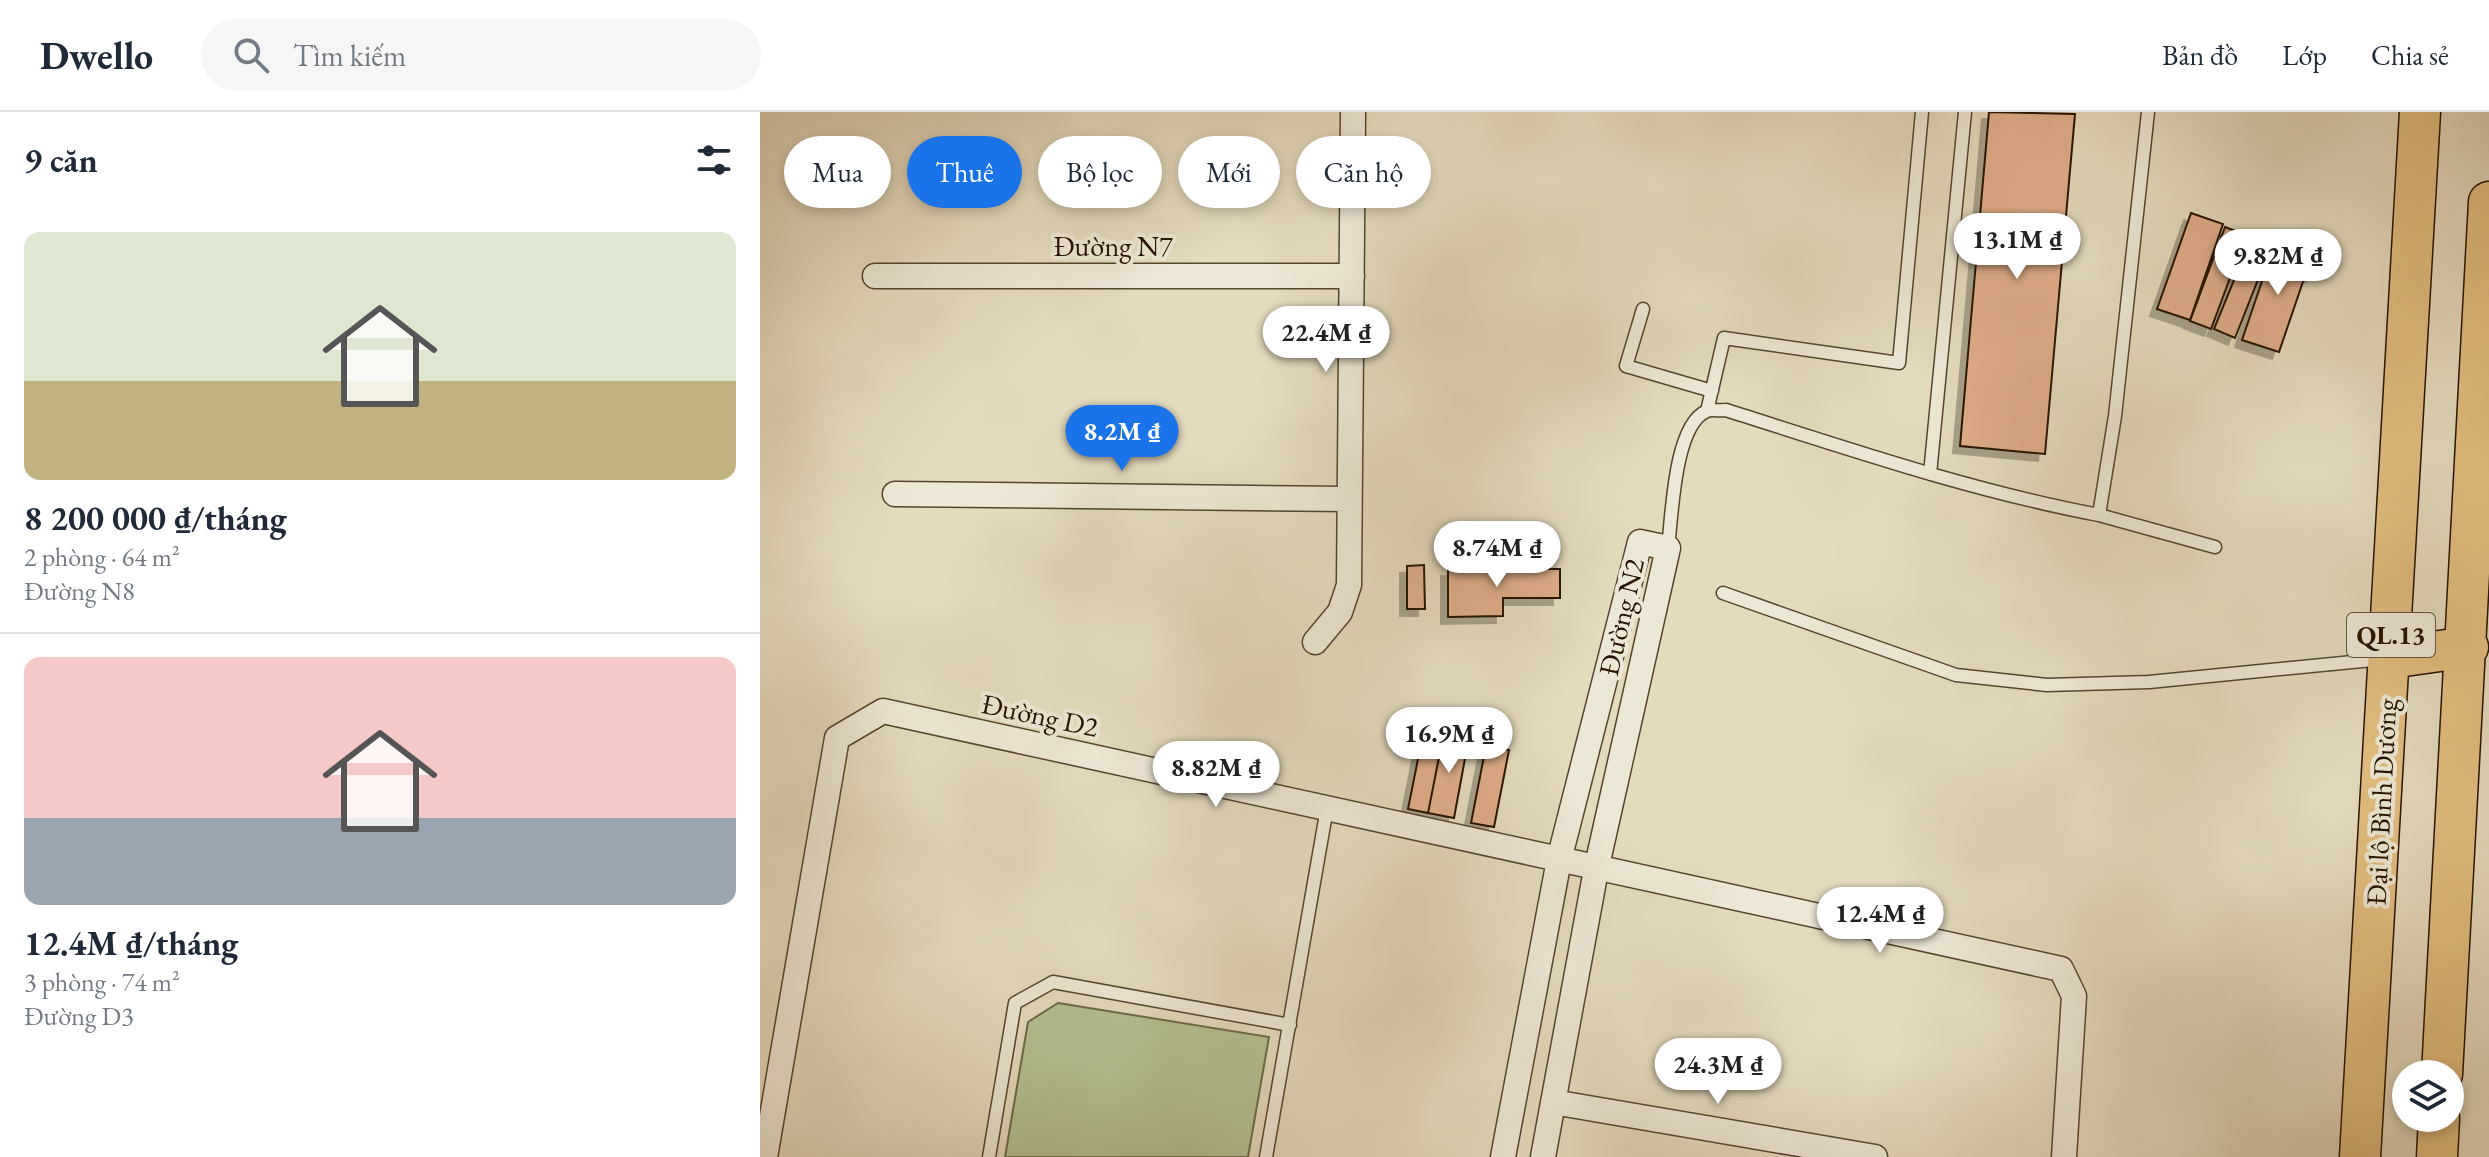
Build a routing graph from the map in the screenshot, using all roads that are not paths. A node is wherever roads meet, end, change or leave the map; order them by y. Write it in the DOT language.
graph roads {
  1 [pos="1353,112"];
  2 [pos="1922,112"];
  3 [pos="1965,112"];
  4 [pos="2148,112"];
  5 [pos="2420,112"];
  6 [pos="2489,202"];
  7 [pos="875,276"];
  8 [pos="1352,276"];
  9 [pos="1643,309"];
  10 [pos="1712,391"];
  11 [pos="1707,411"];
  12 [pos="1930,474"];
  13 [pos="895,494"];
  14 [pos="1348,499"];
  15 [pos="2099,515"];
  16 [pos="2215,547"];
  17 [pos="1668,548"];
  18 [pos="1723,593"];
  19 [pos="1315,642"];
  20 [pos="2478,646"];
  21 [pos="2390,658"];
  22 [pos="1327,808"];
  23 [pos="1559,860"];
  24 [pos="1596,870"];
  25 [pos="1290,1025"];
  26 [pos="2443,1060"];
  27 [pos="1553,1102"];
  28 [pos="2438,1132"];
  29 [pos="765,1157"];
  30 [pos="989,1157"];
  31 [pos="1266,1157"];
  32 [pos="1503,1157"];
  33 [pos="1543,1157"];
  34 [pos="1875,1157"];
  35 [pos="2064,1157"];
  36 [pos="2360,1157"];
  37 [pos="2437,1157"];
  1 -- 8 [label="street"];
  2 -- 10 [label="lane"];
  3 -- 12 [label="lane"];
  4 -- 15 [label="lane"];
  5 -- 21 [label="highway, Đại lộ Bình Dương / QL.13"];
  6 -- 20 [label="highway, QL.13"];
  7 -- 8 [label="street, Đường N7"];
  8 -- 14 [label="street"];
  9 -- 10 [label="lane"];
  10 -- 11 [label="lane"];
  11 -- 12 [label="lane"];
  11 -- 17 [label="lane"];
  12 -- 15 [label="lane"];
  13 -- 14 [label="street"];
  14 -- 19 [label="street"];
  15 -- 16 [label="lane"];
  17 -- 23 [label="street, Đường N2"];
  17 -- 24 [label="street, Đường N2"];
  18 -- 21 [label="lane"];
  20 -- 21 [label="highway"];
  20 -- 26 [label="highway, QL.13"];
  21 -- 36 [label="highway, Đại lộ Bình Dương / QL.13"];
  22 -- 23 [label="street, Đường D2"];
  22 -- 25 [label="lane"];
  22 -- 29 [label="street, Đường D2"];
  23 -- 24 [label="street, Đường D2"];
  23 -- 32 [label="street, Đường N2"];
  24 -- 27 [label="street, Đường N2"];
  24 -- 35 [label="street, Đường D2"];
  25 -- 30 [label="lane"];
  25 -- 31 [label="lane"];
  27 -- 33 [label="street, Đường N2"];
  27 -- 34 [label="street"];
  28 -- 37 [label="highway"];
}
